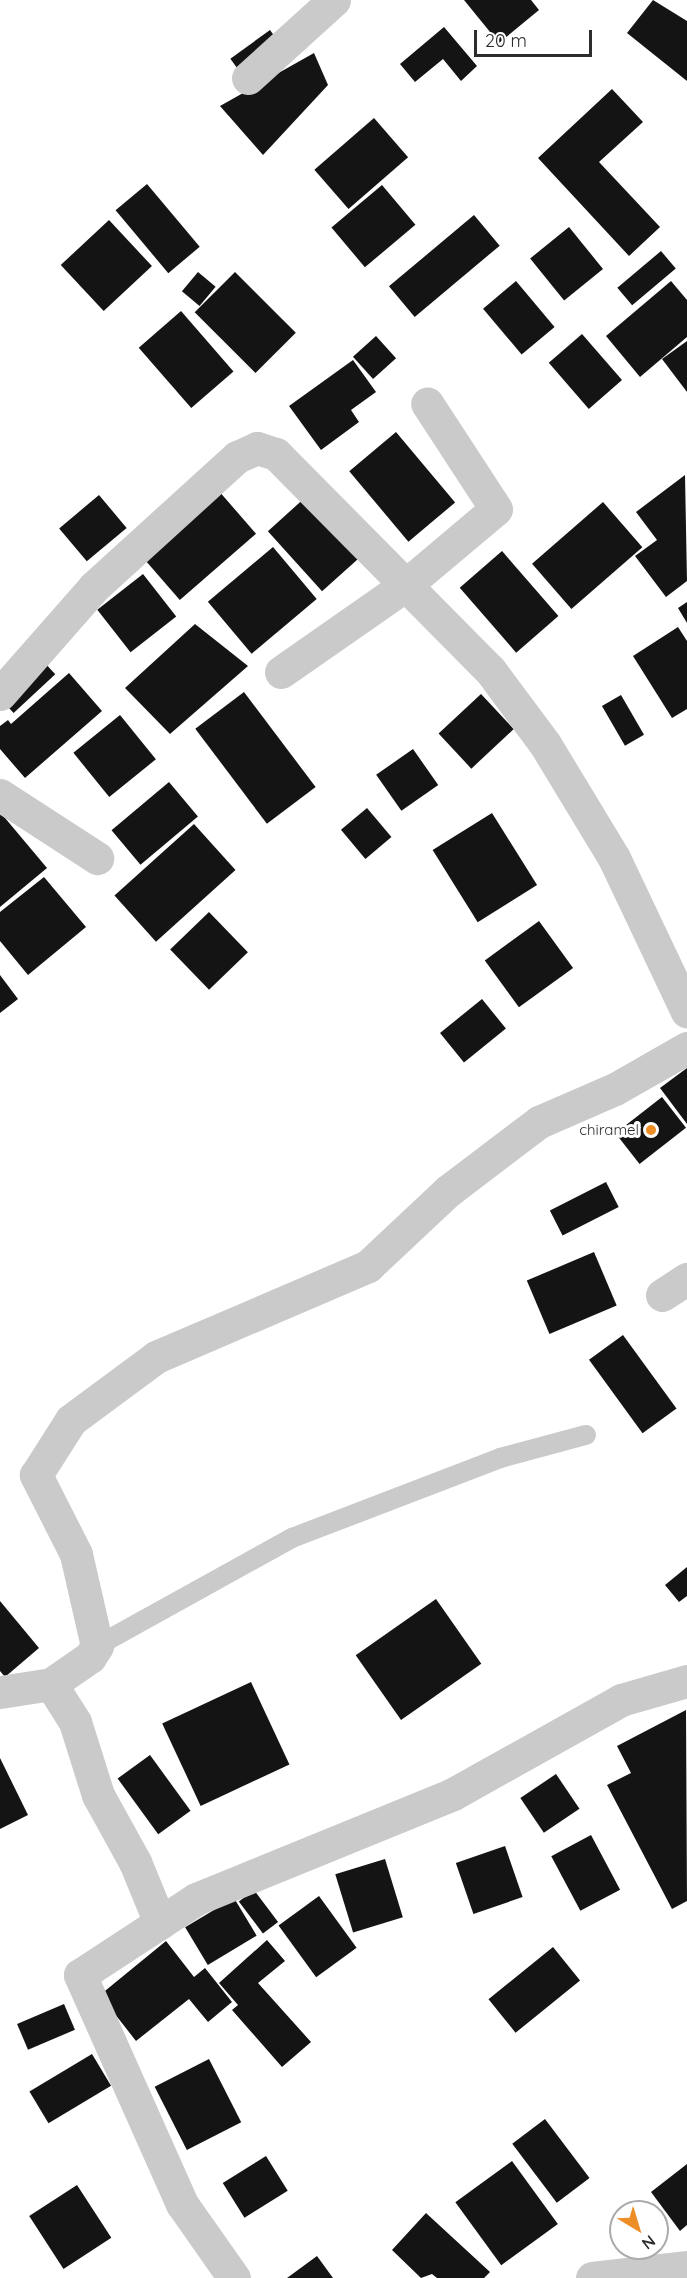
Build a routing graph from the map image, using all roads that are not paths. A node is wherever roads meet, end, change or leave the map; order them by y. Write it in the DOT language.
graph roads {
  1 [pos="334,0"];
  2 [pos="248,78"];
  3 [pos="427,403"];
  4 [pos="407,584"];
  5 [pos="281,672"];
  6 [pos="0,694"];
  7 [pos="0,795"];
  8 [pos="97,858"];
  9 [pos="687,1012"];
  10 [pos="687,1048"];
  11 [pos="586,1435"];
  12 [pos="97,1647"];
  13 [pos="687,1681"];
  14 [pos="51,1684"];
  15 [pos="0,1692"];
  16 [pos="160,1923"];
  17 [pos="687,2267"];
  18 [pos="234,2278"];
  19 [pos="592,2278"];
  1 -- 2 [label="street"];
  3 -- 4 [label="street"];
  4 -- 5 [label="street"];
  4 -- 6 [label="street"];
  4 -- 9 [label="street"];
  7 -- 8 [label="street"];
  10 -- 12 [label="street"];
  11 -- 12 [label="lane"];
  12 -- 14 [label="street"];
  13 -- 16 [label="street"];
  14 -- 15 [label="street"];
  14 -- 16 [label="street"];
  16 -- 18 [label="street"];
  17 -- 19 [label="street"];
}
